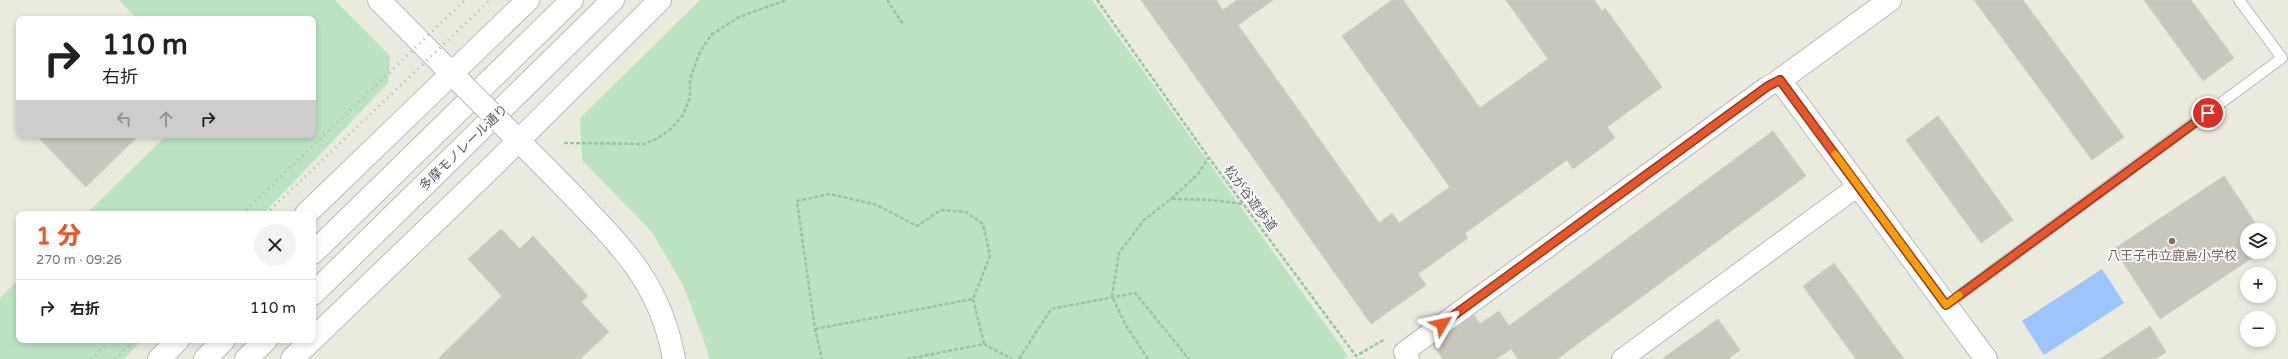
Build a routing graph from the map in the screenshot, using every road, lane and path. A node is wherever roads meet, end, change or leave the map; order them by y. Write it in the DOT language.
graph roads {
  1 [pos="379,0"];
  2 [pos="528,0"];
  3 [pos="572,0"];
  4 [pos="613,0"];
  5 [pos="660,0"];
  6 [pos="787,0"];
  7 [pos="887,0"];
  8 [pos="1097,0"];
  9 [pos="2239,0"];
  10 [pos="1881,3"];
  11 [pos="903,24"];
  12 [pos="457,79"];
  13 [pos="1780,80"];
  14 [pos="513,135"];
  15 [pos="564,144"];
  16 [pos="1208,158"];
  17 [pos="1858,186"];
  18 [pos="1171,199"];
  19 [pos="1243,204"];
  20 [pos="309,211"];
  21 [pos="316,250"];
  22 [pos="316,291"];
  23 [pos="1112,296"];
  24 [pos="973,299"];
  25 [pos="1946,305"];
  26 [pos="814,329"];
  27 [pos="316,337"];
  28 [pos="175,343"];
  29 [pos="221,343"];
  30 [pos="263,343"];
  31 [pos="310,343"];
  32 [pos="984,344"];
  33 [pos="1407,355"];
  34 [pos="1356,356"];
  35 [pos="159,359"];
  36 [pos="205,359"];
  37 [pos="246,359"];
  38 [pos="292,359"];
  39 [pos="674,359"];
  40 [pos="822,359"];
  41 [pos="907,359"];
  42 [pos="1012,359"];
  43 [pos="1019,359"];
  44 [pos="1148,359"];
  45 [pos="1189,359"];
  46 [pos="1352,359"];
  47 [pos="1622,359"];
  48 [pos="1986,359"];
  1 -- 12 [label="main road"];
  2 -- 12 [label="main road"];
  3 -- 21 [label="main road"];
  4 -- 22 [label="main road, 多摩モノレール通り"];
  5 -- 14 [label="main road"];
  6 -- 15 [label="path"];
  7 -- 11 [label="path"];
  8 -- 16 [label="path, 松が谷遊歩道"];
  9 -- 25 [label="lane"];
  10 -- 13 [label="main road"];
  12 -- 14 [label="main road, bridge"];
  12 -- 20 [label="main road"];
  13 -- 17 [label="main road"];
  13 -- 33 [label="street"];
  14 -- 27 [label="main road"];
  14 -- 39 [label="main road"];
  16 -- 18 [label="path"];
  16 -- 19 [label="path, 松が谷遊歩道"];
  17 -- 25 [label="main road"];
  17 -- 47 [label="street"];
  18 -- 19 [label="path"];
  18 -- 23 [label="path"];
  19 -- 34 [label="path, 松が谷遊歩道"];
  23 -- 43 [label="path"];
  23 -- 44 [label="path"];
  23 -- 45 [label="path"];
  24 -- 26 [label="path"];
  24 -- 26 [label="path"];
  24 -- 32 [label="path"];
  25 -- 48 [label="main road"];
  26 -- 40 [label="path"];
  28 -- 35 [label="main road"];
  29 -- 36 [label="main road"];
  30 -- 37 [label="main road"];
  31 -- 38 [label="main road"];
  32 -- 41 [label="path"];
  32 -- 42 [label="path"];
  33 -- 34 [label="path"];
  34 -- 46 [label="path"];
}
